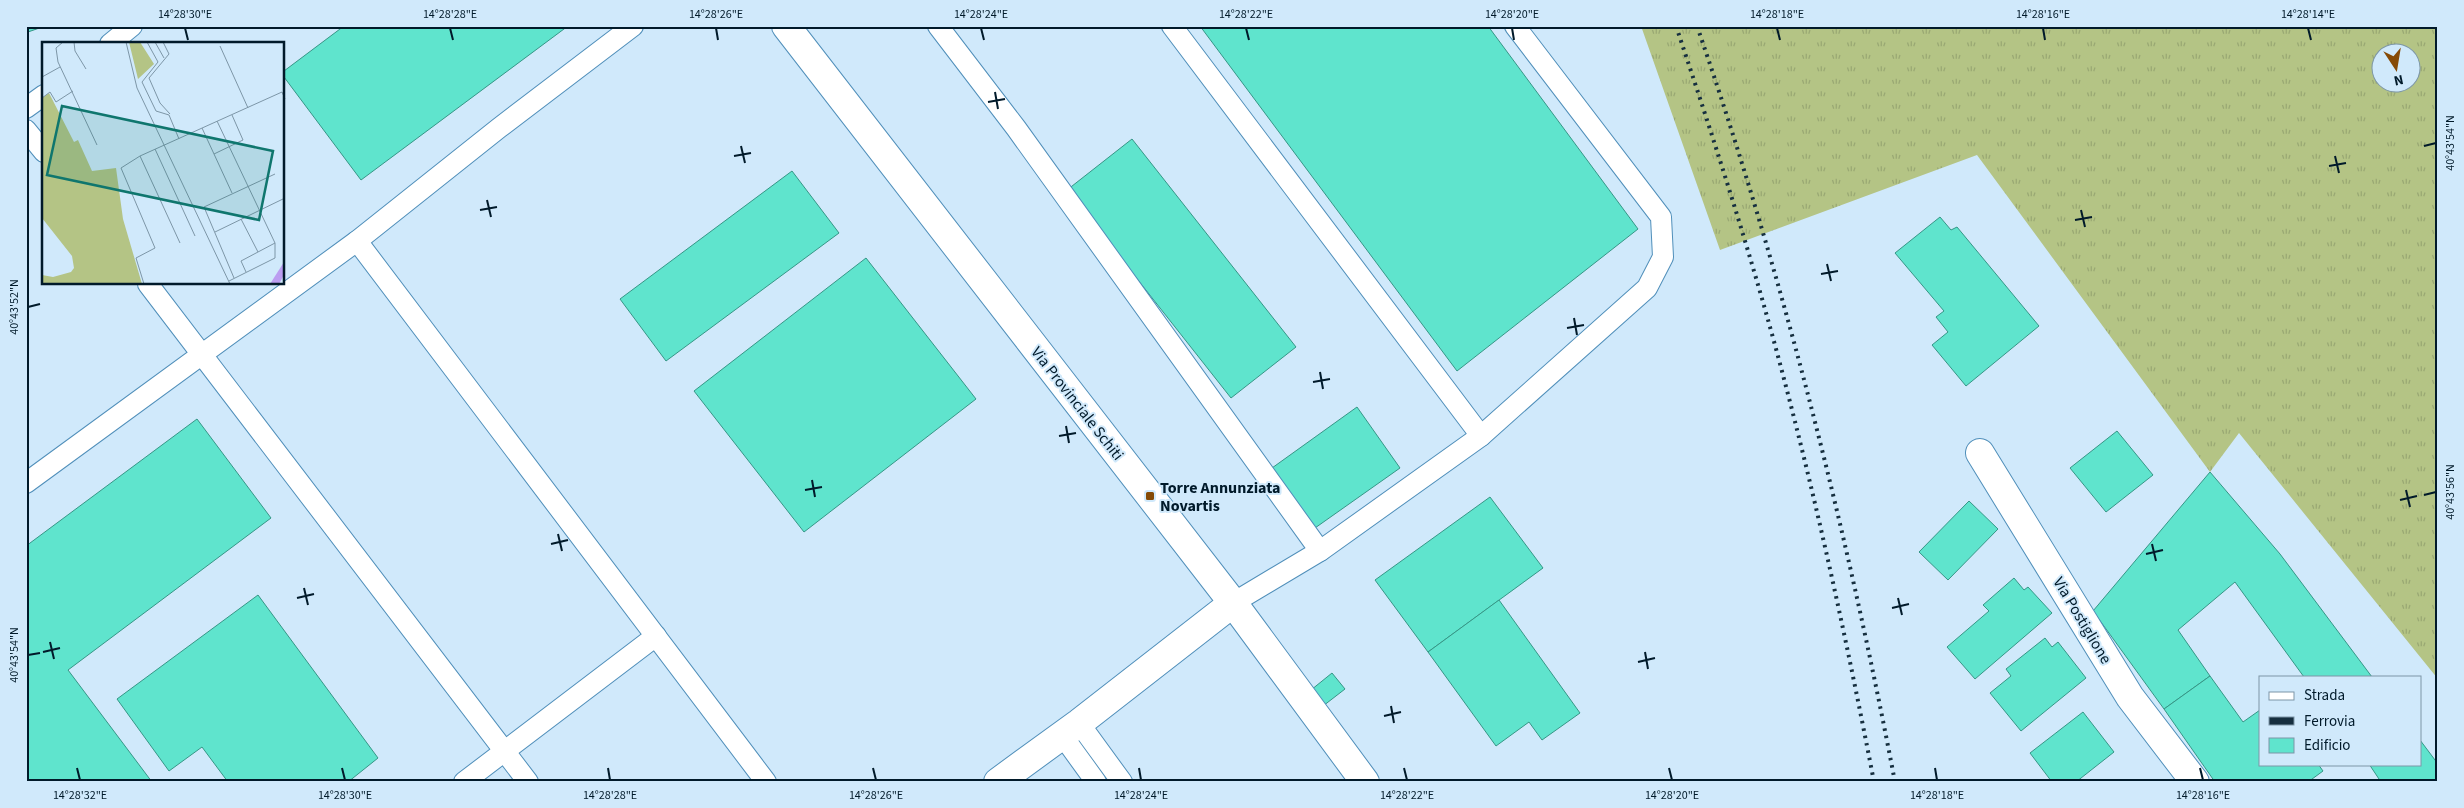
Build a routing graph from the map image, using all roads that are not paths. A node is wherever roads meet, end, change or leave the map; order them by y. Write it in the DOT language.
graph roads {
  1 [pos="132,26"];
  2 [pos="633,26"];
  3 [pos="786,26"];
  4 [pos="938,26"];
  5 [pos="1172,26"];
  6 [pos="1515,26"];
  7 [pos="112,42"];
  8 [pos="42,96"];
  9 [pos="26,108"];
  10 [pos="26,130"];
  11 [pos="42,150"];
  12 [pos="357,241"];
  13 [pos="149,285"];
  14 [pos="202,353"];
  15 [pos="1481,436"];
  16 [pos="1980,453"];
  17 [pos="26,483"];
  18 [pos="1320,550"];
  19 [pos="1233,604"];
  20 [pos="656,636"];
  21 [pos="1071,729"];
  22 [pos="505,751"];
  23 [pos="464,782"];
  24 [pos="528,782"];
  25 [pos="766,782"];
  26 [pos="998,782"];
  27 [pos="1096,782"];
  28 [pos="1122,782"];
  29 [pos="1365,782"];
  30 [pos="2194,782"];
  1 -- 7 [label="lane"];
  2 -- 12 [label="lane"];
  3 -- 19 [label="street, Via Provinciale Schiti"];
  4 -- 18 [label="lane"];
  5 -- 15 [label="lane"];
  6 -- 15 [label="lane"];
  8 -- 9 [label="lane"];
  10 -- 11 [label="lane"];
  12 -- 14 [label="lane"];
  12 -- 20 [label="lane"];
  13 -- 14 [label="lane"];
  14 -- 17 [label="lane"];
  14 -- 22 [label="lane"];
  15 -- 18 [label="lane"];
  16 -- 30 [label="street, Via Postiglione"];
  18 -- 19 [label="lane"];
  19 -- 21 [label="street"];
  19 -- 29 [label="street, Via Provinciale Schiti"];
  20 -- 22 [label="lane"];
  20 -- 25 [label="lane"];
  21 -- 26 [label="street"];
  21 -- 27 [label="lane"];
  21 -- 28 [label="lane"];
  22 -- 23 [label="lane"];
  22 -- 24 [label="lane"];
}
